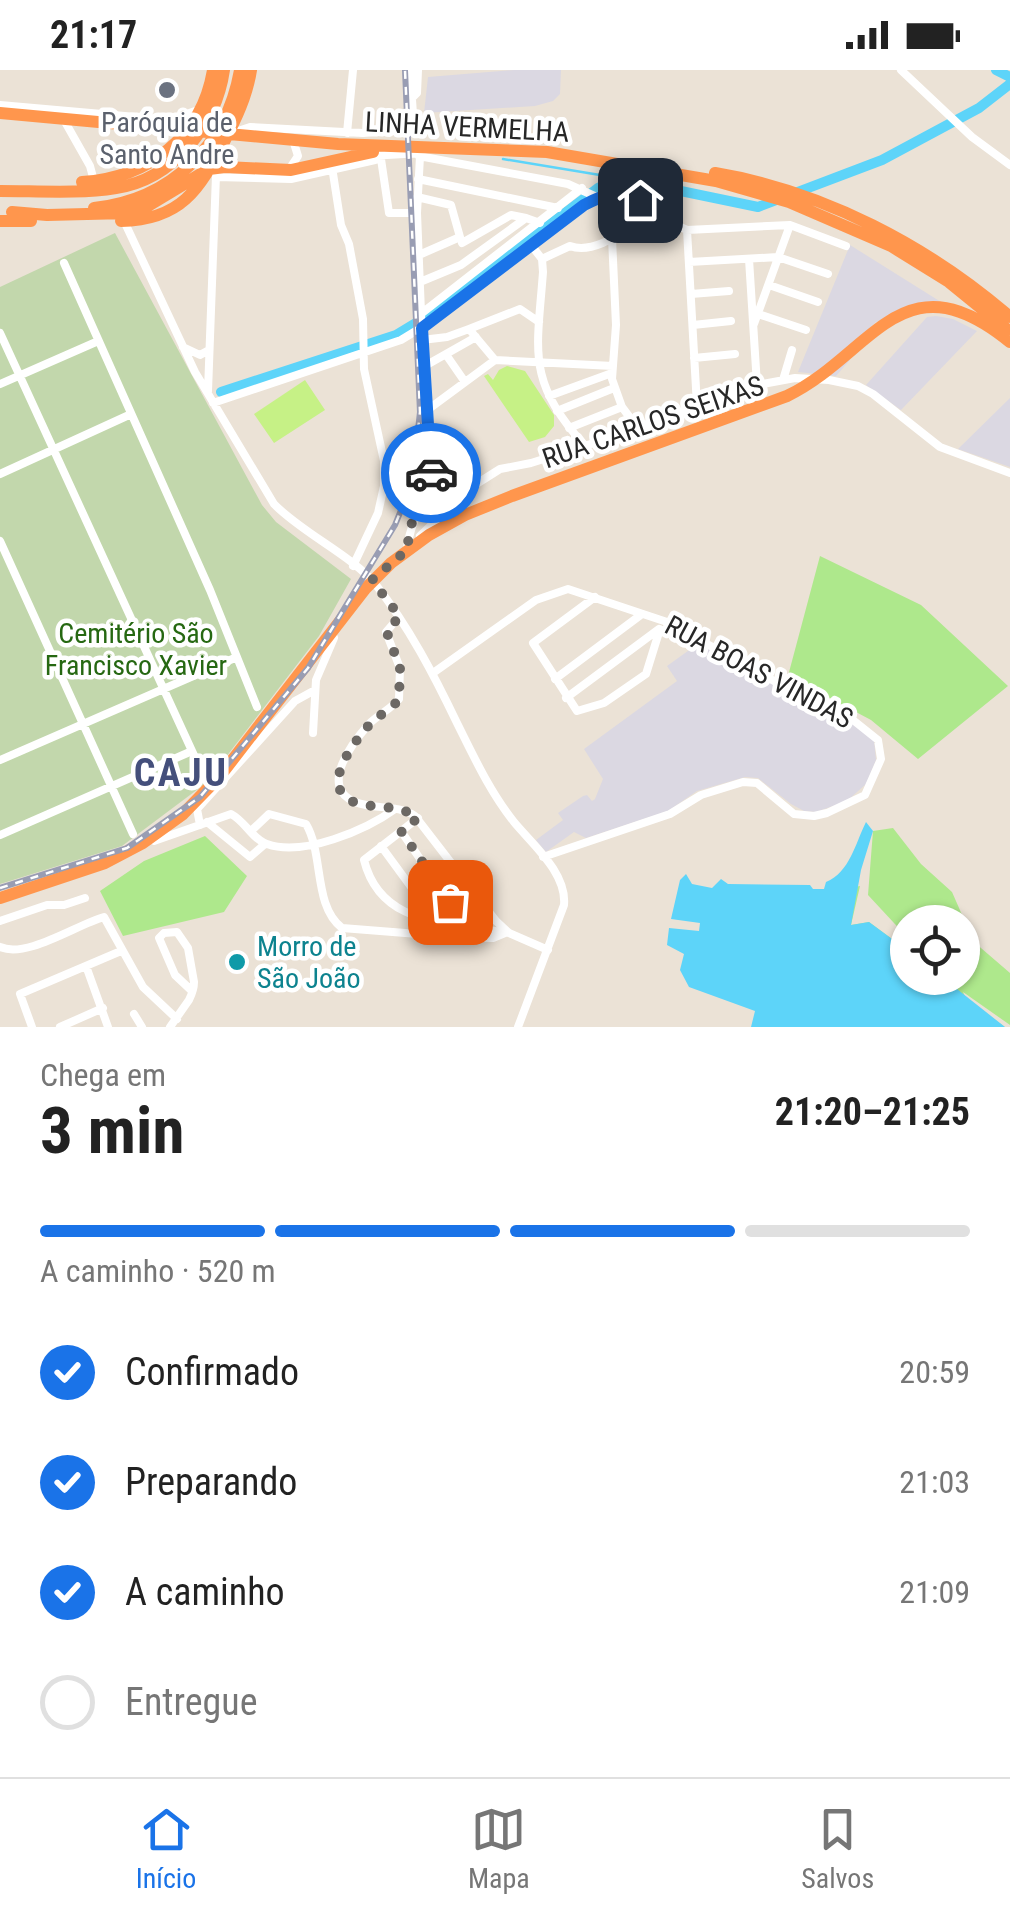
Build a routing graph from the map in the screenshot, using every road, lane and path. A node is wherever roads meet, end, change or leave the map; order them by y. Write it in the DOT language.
graph roads {
  1 [pos="213,70"];
  2 [pos="224,70"];
  3 [pos="241,70"];
  4 [pos="252,70"];
  5 [pos="352,70"];
  6 [pos="414,70"];
  7 [pos="901,70"];
  8 [pos="204,101"];
  9 [pos="0,108"];
  10 [pos="240,110"];
  11 [pos="59,112"];
  12 [pos="250,127"];
  13 [pos="288,130"];
  14 [pos="347,133"];
  15 [pos="227,137"];
  16 [pos="470,148"];
  17 [pos="217,156"];
  18 [pos="420,156"];
  19 [pos="380,159"];
  20 [pos="1010,164"];
  21 [pos="332,168"];
  22 [pos="501,171"];
  23 [pos="216,174"];
  24 [pos="283,176"];
  25 [pos="418,178"];
  26 [pos="94,181"];
  27 [pos="0,188"];
  28 [pos="584,189"];
  29 [pos="495,194"];
  30 [pos="417,196"];
  31 [pos="597,196"];
  32 [pos="761,196"];
  33 [pos="558,208"];
  34 [pos="417,213"];
  35 [pos="652,214"];
  36 [pos="4,215"];
  37 [pos="526,218"];
  38 [pos="845,218"];
  39 [pos="124,221"];
  40 [pos="540,223"];
  41 [pos="790,225"];
  42 [pos="687,230"];
  43 [pos="612,238"];
  44 [pos="461,240"];
  45 [pos="531,245"];
  46 [pos="846,246"];
  47 [pos="419,254"];
  48 [pos="778,257"];
  49 [pos="470,258"];
  50 [pos="542,259"];
  51 [pos="749,259"];
  52 [pos="689,262"];
  53 [pos="64,263"];
  54 [pos="828,274"];
  55 [pos="420,282"];
  56 [pos="769,285"];
  57 [pos="728,291"];
  58 [pos="691,294"];
  59 [pos="818,302"];
  60 [pos="756,313"];
  61 [pos="1010,317"];
  62 [pos="422,320"];
  63 [pos="731,321"];
  64 [pos="539,322"];
  65 [pos="692,325"];
  66 [pos="470,329"];
  67 [pos="806,330"];
  68 [pos="1010,332"];
  69 [pos="0,333"];
  70 [pos="476,337"];
  71 [pos="422,340"];
  72 [pos="96,342"];
  73 [pos="1010,342"];
  74 [pos="183,346"];
  75 [pos="211,348"];
  76 [pos="364,348"];
  77 [pos="792,350"];
  78 [pos="736,354"];
  79 [pos="446,356"];
  80 [pos="694,358"];
  81 [pos="495,360"];
  82 [pos="537,361"];
  83 [pos="423,367"];
  84 [pos="612,370"];
  85 [pos="20,375"];
  86 [pos="782,380"];
  87 [pos="465,382"];
  88 [pos="0,384"];
  89 [pos="758,386"];
  90 [pos="614,388"];
  91 [pos="208,393"];
  92 [pos="549,396"];
  93 [pos="213,403"];
  94 [pos="697,406"];
  95 [pos="622,407"];
  96 [pos="426,411"];
  97 [pos="558,411"];
  98 [pos="129,415"];
  99 [pos="638,427"];
  100 [pos="569,428"];
  101 [pos="586,446"];
  102 [pos="53,449"];
  103 [pos="1010,473"];
  104 [pos="0,474"];
  105 [pos="0,542"];
  106 [pos="407,550"];
  107 [pos="352,566"];
  108 [pos="372,580"];
  109 [pos="594,597"];
  110 [pos="642,614"];
  111 [pos="400,617"];
  112 [pos="664,625"];
  113 [pos="237,657"];
  114 [pos="433,673"];
  115 [pos="555,680"];
  116 [pos="163,688"];
  117 [pos="315,690"];
  118 [pos="566,698"];
  119 [pos="257,706"];
  120 [pos="82,724"];
  121 [pos="314,733"];
  122 [pos="192,751"];
  123 [pos="0,760"];
  124 [pos="204,777"];
  125 [pos="111,786"];
  126 [pos="394,809"];
  127 [pos="418,818"];
  128 [pos="204,823"];
  129 [pos="251,830"];
  130 [pos="401,831"];
  131 [pos="134,834"];
  132 [pos="0,836"];
  133 [pos="265,844"];
  134 [pos="316,844"];
  135 [pos="140,846"];
  136 [pos="381,846"];
  137 [pos="543,857"];
  138 [pos="103,859"];
  139 [pos="0,895"];
  140 [pos="85,898"];
  141 [pos="0,921"];
  142 [pos="436,921"];
  143 [pos="466,926"];
  144 [pos="507,933"];
  145 [pos="0,947"];
  146 [pos="548,950"];
  147 [pos="121,951"];
  148 [pos="86,966"];
  149 [pos="192,991"];
  150 [pos="103,1008"];
  151 [pos="134,1014"];
  152 [pos="79,1023"];
  153 [pos="173,1023"];
  154 [pos="32,1027"];
  155 [pos="60,1027"];
  156 [pos="108,1027"];
  157 [pos="142,1027"];
  158 [pos="518,1027"];
  1 -- 8 [label="highway"];
  2 -- 27 [label="highway"];
  3 -- 36 [label="highway"];
  4 -- 10 [label="highway"];
  5 -- 14 [label="street"];
  6 -- 14 [label="street"];
  7 -- 20 [label="street"];
  8 -- 11 [label="street"];
  8 -- 26 [label="highway"];
  9 -- 11 [label="street"];
  9 -- 16 [label="highway, LINHA VERMELHA"];
  9 -- 38 [label="highway, LINHA VERMELHA"];
  10 -- 12 [label="street"];
  10 -- 15 [label="highway"];
  11 -- 26 [label="street"];
  12 -- 13 [label="street"];
  12 -- 15 [label="street"];
  13 -- 14 [label="street"];
  13 -- 24 [label="street"];
  15 -- 17 [label="highway"];
  16 -- 36 [label="highway"];
  16 -- 38 [label="highway, LINHA VERMELHA"];
  17 -- 23 [label="street"];
  17 -- 39 [label="highway"];
  18 -- 19 [label="street"];
  18 -- 22 [label="street"];
  18 -- 25 [label="street"];
  19 -- 21 [label="street"];
  19 -- 34 [label="street"];
  21 -- 24 [label="street"];
  21 -- 76 [label="street"];
  22 -- 28 [label="street"];
  22 -- 29 [label="street"];
  23 -- 24 [label="street"];
  23 -- 75 [label="street"];
  24 -- 32 [label="street"];
  25 -- 29 [label="street"];
  25 -- 30 [label="street"];
  26 -- 27 [label="highway"];
  28 -- 31 [label="street"];
  28 -- 33 [label="street"];
  29 -- 33 [label="street"];
  30 -- 34 [label="street"];
  30 -- 44 [label="street"];
  31 -- 35 [label="street"];
  31 -- 45 [label="street"];
  33 -- 40 [label="street"];
  34 -- 47 [label="street"];
  35 -- 42 [label="street"];
  35 -- 43 [label="street"];
  36 -- 39 [label="highway"];
  37 -- 40 [label="street"];
  37 -- 44 [label="street"];
  37 -- 49 [label="street"];
  38 -- 61 [label="highway, LINHA VERMELHA"];
  38 -- 68 [label="highway, LINHA VERMELHA"];
  39 -- 74 [label="street"];
  40 -- 62 [label="street"];
  41 -- 42 [label="street"];
  41 -- 46 [label="street"];
  41 -- 48 [label="street"];
  42 -- 52 [label="street"];
  43 -- 50 [label="street"];
  43 -- 84 [label="street"];
  44 -- 47 [label="street"];
  44 -- 49 [label="street"];
  45 -- 50 [label="street"];
  45 -- 62 [label="street"];
  47 -- 55 [label="street"];
  48 -- 51 [label="street"];
  48 -- 54 [label="street"];
  48 -- 56 [label="street"];
  49 -- 55 [label="street"];
  50 -- 64 [label="street"];
  51 -- 52 [label="street"];
  51 -- 60 [label="street"];
  52 -- 58 [label="street"];
  53 -- 72 [label="street"];
  55 -- 62 [label="street"];
  56 -- 59 [label="street"];
  56 -- 60 [label="street"];
  57 -- 58 [label="street"];
  58 -- 65 [label="street"];
  60 -- 67 [label="street"];
  60 -- 89 [label="street"];
  62 -- 71 [label="street"];
  62 -- 76 [label="street"];
  63 -- 65 [label="street"];
  64 -- 66 [label="street"];
  64 -- 82 [label="street"];
  65 -- 80 [label="street"];
  66 -- 70 [label="street"];
  66 -- 71 [label="street"];
  69 -- 85 [label="street"];
  70 -- 79 [label="street"];
  70 -- 81 [label="street"];
  71 -- 83 [label="street"];
  72 -- 85 [label="street"];
  72 -- 98 [label="street"];
  73 -- 139 [label="highway"];
  74 -- 75 [label="street"];
  74 -- 91 [label="street"];
  75 -- 91 [label="street"];
  76 -- 93 [label="street"];
  76 -- 107 [label="street"];
  77 -- 86 [label="street"];
  78 -- 80 [label="street"];
  79 -- 83 [label="street"];
  79 -- 87 [label="street"];
  80 -- 94 [label="street"];
  81 -- 82 [label="street"];
  81 -- 87 [label="street"];
  82 -- 84 [label="street"];
  82 -- 92 [label="street"];
  83 -- 96 [label="street"];
  84 -- 90 [label="street"];
  84 -- 92 [label="street"];
  85 -- 88 [label="street"];
  85 -- 102 [label="street"];
  86 -- 89 [label="street, RUA CARLOS SEIXAS"];
  86 -- 103 [label="street, RUA CARLOS SEIXAS"];
  87 -- 96 [label="street"];
  89 -- 94 [label="street, RUA CARLOS SEIXAS"];
  90 -- 95 [label="street"];
  90 -- 97 [label="street"];
  91 -- 93 [label="street"];
  92 -- 97 [label="street"];
  93 -- 107 [label="street"];
  94 -- 99 [label="street, RUA CARLOS SEIXAS"];
  95 -- 99 [label="street"];
  95 -- 100 [label="street"];
  96 -- 106 [label="street"];
  97 -- 100 [label="street"];
  98 -- 102 [label="street"];
  98 -- 113 [label="street"];
  99 -- 101 [label="street, RUA CARLOS SEIXAS"];
  100 -- 101 [label="street"];
  101 -- 106 [label="street, RUA CARLOS SEIXAS"];
  102 -- 104 [label="street"];
  102 -- 116 [label="street"];
  105 -- 120 [label="street"];
  106 -- 108 [label="street, RUA CARLOS SEIXAS"];
  107 -- 108 [label="street"];
  108 -- 111 [label="street"];
  108 -- 117 [label="street, RUA CARLOS SEIXAS"];
  109 -- 110 [label="street, RUA BOAS VINDAS"];
  109 -- 114 [label="street, RUA BOAS VINDAS"];
  109 -- 115 [label="street"];
  110 -- 112 [label="street, RUA BOAS VINDAS"];
  110 -- 115 [label="street"];
  111 -- 114 [label="street"];
  111 -- 126 [label="street"];
  112 -- 118 [label="street"];
  112 -- 118 [label="street"];
  112 -- 137 [label="street, RUA BOAS VINDAS"];
  113 -- 116 [label="street"];
  113 -- 119 [label="street"];
  114 -- 137 [label="street"];
  115 -- 118 [label="street"];
  116 -- 120 [label="street"];
  116 -- 122 [label="street"];
  117 -- 121 [label="street, RUA CARLOS SEIXAS"];
  117 -- 128 [label="street"];
  120 -- 123 [label="street"];
  120 -- 125 [label="street"];
  122 -- 124 [label="street"];
  122 -- 125 [label="street"];
  125 -- 131 [label="street"];
  125 -- 132 [label="street"];
  126 -- 127 [label="street"];
  126 -- 134 [label="street"];
  127 -- 130 [label="street"];
  127 -- 144 [label="street"];
  128 -- 129 [label="street"];
  128 -- 133 [label="street"];
  128 -- 135 [label="street"];
  129 -- 133 [label="street"];
  129 -- 134 [label="street"];
  130 -- 136 [label="street"];
  130 -- 143 [label="street"];
  133 -- 134 [label="street"];
  134 -- 144 [label="street"];
  136 -- 142 [label="street"];
  136 -- 142 [label="street"];
  137 -- 146 [label="street"];
  138 -- 139 [label="street"];
  140 -- 141 [label="street"];
  142 -- 143 [label="street"];
  143 -- 144 [label="street"];
  144 -- 146 [label="street"];
  145 -- 147 [label="street"];
  146 -- 158 [label="street"];
  147 -- 148 [label="street"];
  147 -- 153 [label="street"];
  148 -- 150 [label="street"];
  148 -- 154 [label="street"];
  149 -- 149 [label="street"];
  149 -- 153 [label="street"];
  150 -- 152 [label="street"];
  150 -- 156 [label="street"];
  151 -- 157 [label="street"];
  152 -- 155 [label="street"];
}
